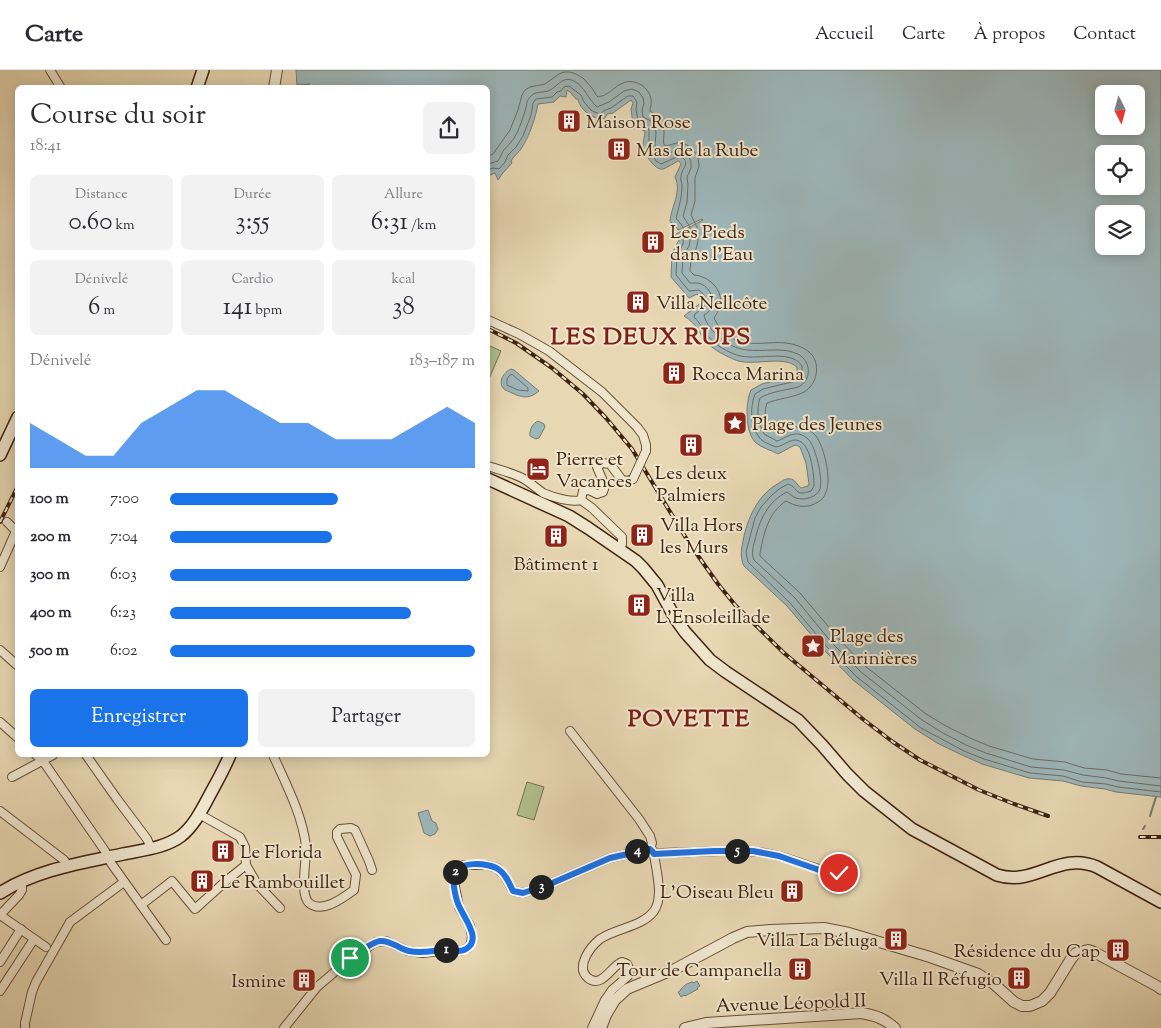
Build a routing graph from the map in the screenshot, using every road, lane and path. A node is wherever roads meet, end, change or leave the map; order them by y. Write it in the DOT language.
graph roads {
  1 [pos="50,70"];
  2 [pos="203,70"];
  3 [pos="277,70"];
  4 [pos="59,85"];
  5 [pos="197,85"];
  6 [pos="274,85"];
  7 [pos="490,321"];
  8 [pos="15,422"];
  9 [pos="0,455"];
  10 [pos="490,467"];
  11 [pos="490,480"];
  12 [pos="581,500"];
  13 [pos="7,522"];
  14 [pos="15,530"];
  15 [pos="15,536"];
  16 [pos="620,550"];
  17 [pos="0,567"];
  18 [pos="0,650"];
  19 [pos="15,663"];
  20 [pos="0,722"];
  21 [pos="570,731"];
  22 [pos="15,735"];
  23 [pos="38,757"];
  24 [pos="50,757"];
  25 [pos="87,757"];
  26 [pos="231,757"];
  27 [pos="274,757"];
  28 [pos="43,761"];
  29 [pos="12,776"];
  30 [pos="0,811"];
  31 [pos="199,814"];
  32 [pos="151,848"];
  33 [pos="652,852"];
  34 [pos="107,857"];
  35 [pos="246,865"];
  36 [pos="68,866"];
  37 [pos="372,870"];
  38 [pos="850,873"];
  39 [pos="22,881"];
  40 [pos="124,882"];
  41 [pos="0,893"];
  42 [pos="1161,902"];
  43 [pos="141,905"];
  44 [pos="280,908"];
  45 [pos="0,915"];
  46 [pos="20,929"];
  47 [pos="34,939"];
  48 [pos="166,940"];
  49 [pos="46,947"];
  50 [pos="0,962"];
  51 [pos="1,987"];
  52 [pos="1161,989"];
  53 [pos="25,1028"];
  54 [pos="284,1028"];
  55 [pos="592,1028"];
  56 [pos="601,1028"];
  57 [pos="685,1028"];
  58 [pos="895,1028"];
  1 -- 4 [label="street"];
  2 -- 5 [label="main road"];
  3 -- 6 [label="street"];
  7 -- 12 [label="street, bridge"];
  8 -- 9 [label="main road"];
  10 -- 12 [label="street"];
  11 -- 16 [label="main road"];
  12 -- 16 [label="street"];
  13 -- 14 [label="street"];
  15 -- 17 [label="street"];
  16 -- 42 [label="main road"];
  18 -- 19 [label="street"];
  20 -- 22 [label="street"];
  21 -- 33 [label="street"];
  23 -- 28 [label="street"];
  24 -- 28 [label="street"];
  25 -- 32 [label="street"];
  26 -- 31 [label="main road"];
  27 -- 37 [label="street"];
  28 -- 29 [label="street"];
  28 -- 34 [label="street"];
  30 -- 36 [label="street"];
  31 -- 32 [label="main road"];
  31 -- 35 [label="street"];
  32 -- 34 [label="main road"];
  33 -- 38 [label="street"];
  33 -- 54 [label="street"];
  33 -- 55 [label="street"];
  34 -- 36 [label="main road"];
  34 -- 40 [label="street"];
  35 -- 43 [label="street"];
  35 -- 44 [label="street"];
  36 -- 39 [label="main road"];
  39 -- 41 [label="main road"];
  39 -- 45 [label="street"];
  40 -- 43 [label="street"];
  40 -- 53 [label="street"];
  43 -- 48 [label="street"];
  45 -- 46 [label="street"];
  46 -- 47 [label="street"];
  46 -- 50 [label="street"];
  47 -- 49 [label="street"];
  47 -- 51 [label="street"];
  52 -- 56 [label="street"];
  57 -- 58 [label="street, Avenue Léopold II"];
}
